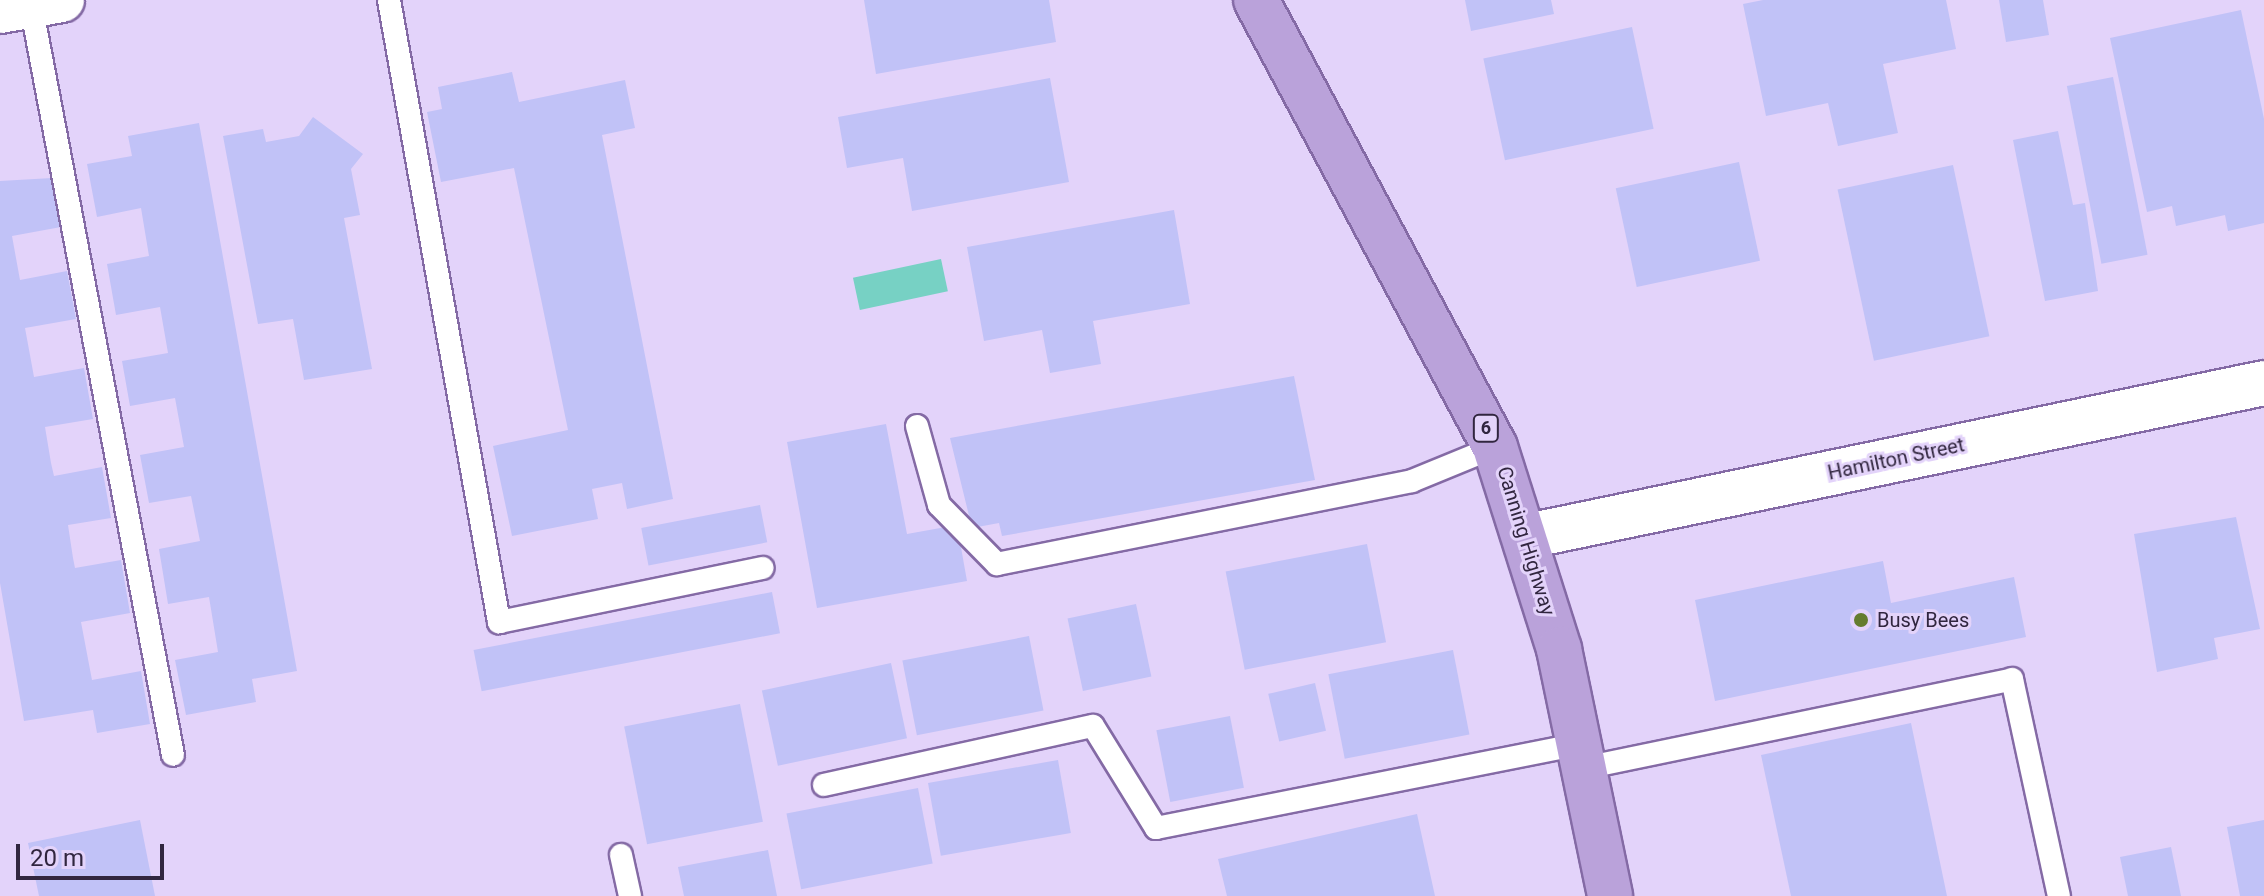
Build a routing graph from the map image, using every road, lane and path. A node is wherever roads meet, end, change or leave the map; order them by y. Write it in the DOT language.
graph roads {
  1 [pos="389,0"];
  2 [pos="1256,0"];
  3 [pos="31,5"];
  4 [pos="2264,383"];
  5 [pos="917,426"];
  6 [pos="1495,447"];
  7 [pos="1528,536"];
  8 [pos="763,568"];
  9 [pos="173,755"];
  10 [pos="1581,756"];
  11 [pos="824,785"];
  12 [pos="621,855"];
  13 [pos="630,896"];
  14 [pos="1610,896"];
  15 [pos="2059,896"];
  1 -- 8 [label="lane"];
  2 -- 6 [label="highway, Canning Highway / 6"];
  3 -- 9 [label="lane"];
  4 -- 7 [label="street, Hamilton Street"];
  5 -- 6 [label="lane"];
  6 -- 7 [label="highway, Canning Highway / 6"];
  7 -- 10 [label="highway, Canning Highway / 6"];
  10 -- 11 [label="lane"];
  10 -- 14 [label="highway, Canning Highway / 6"];
  10 -- 15 [label="lane"];
  12 -- 13 [label="lane"];
}
